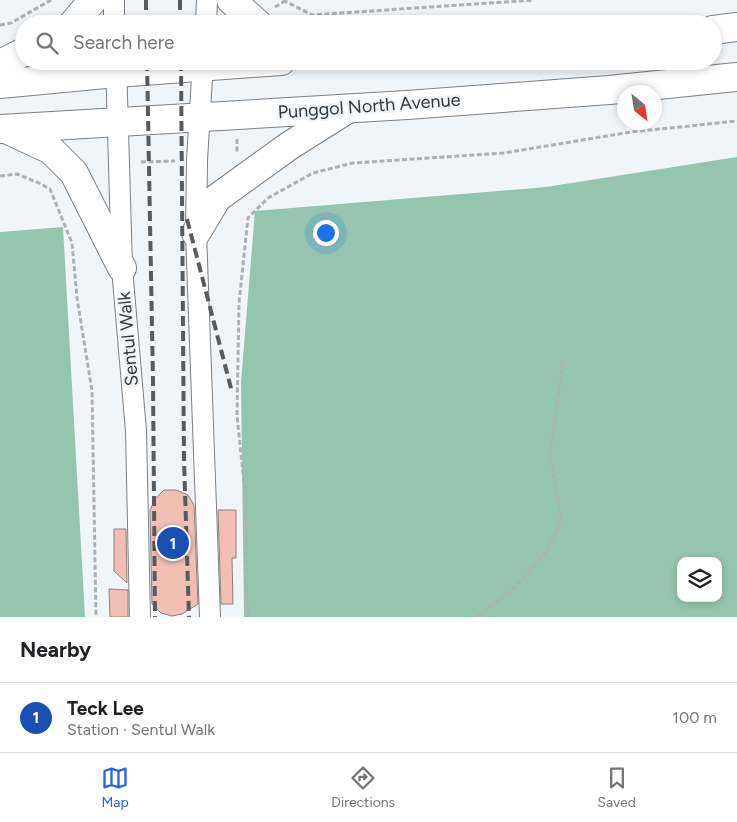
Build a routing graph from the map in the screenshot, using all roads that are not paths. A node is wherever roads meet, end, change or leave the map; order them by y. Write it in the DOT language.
graph roads {
  1 [pos="93,0"];
  2 [pos="114,0"];
  3 [pos="207,0"];
  4 [pos="231,0"];
  5 [pos="80,15"];
  6 [pos="114,15"];
  7 [pos="206,15"];
  8 [pos="248,15"];
  9 [pos="737,27"];
  10 [pos="722,29"];
  11 [pos="15,56"];
  12 [pos="0,64"];
  13 [pos="96,70"];
  14 [pos="116,70"];
  15 [pos="203,70"];
  16 [pos="737,77"];
  17 [pos="0,84"];
  18 [pos="350,108"];
  19 [pos="200,117"];
  20 [pos="118,122"];
  21 [pos="2,129"];
  22 [pos="196,233"];
  23 [pos="122,268"];
  24 [pos="140,617"];
  25 [pos="210,617"];
  1 -- 5 [label="main road"];
  2 -- 6 [label="street"];
  3 -- 7 [label="street"];
  4 -- 8 [label="main road"];
  9 -- 10 [label="main road"];
  11 -- 12 [label="main road"];
  13 -- 17 [label="main road"];
  14 -- 20 [label="street, Sentul Walk"];
  15 -- 19 [label="street"];
  16 -- 18 [label="main road, Punggol North Avenue"];
  18 -- 19 [label="main road, Punggol North Avenue"];
  18 -- 22 [label="main road"];
  19 -- 20 [label="main road, Punggol North Avenue"];
  19 -- 22 [label="street"];
  20 -- 21 [label="main road, Punggol North Avenue"];
  20 -- 23 [label="street, Sentul Walk"];
  21 -- 23 [label="main road"];
  22 -- 25 [label="street"];
  23 -- 24 [label="street, Sentul Walk"];
}
